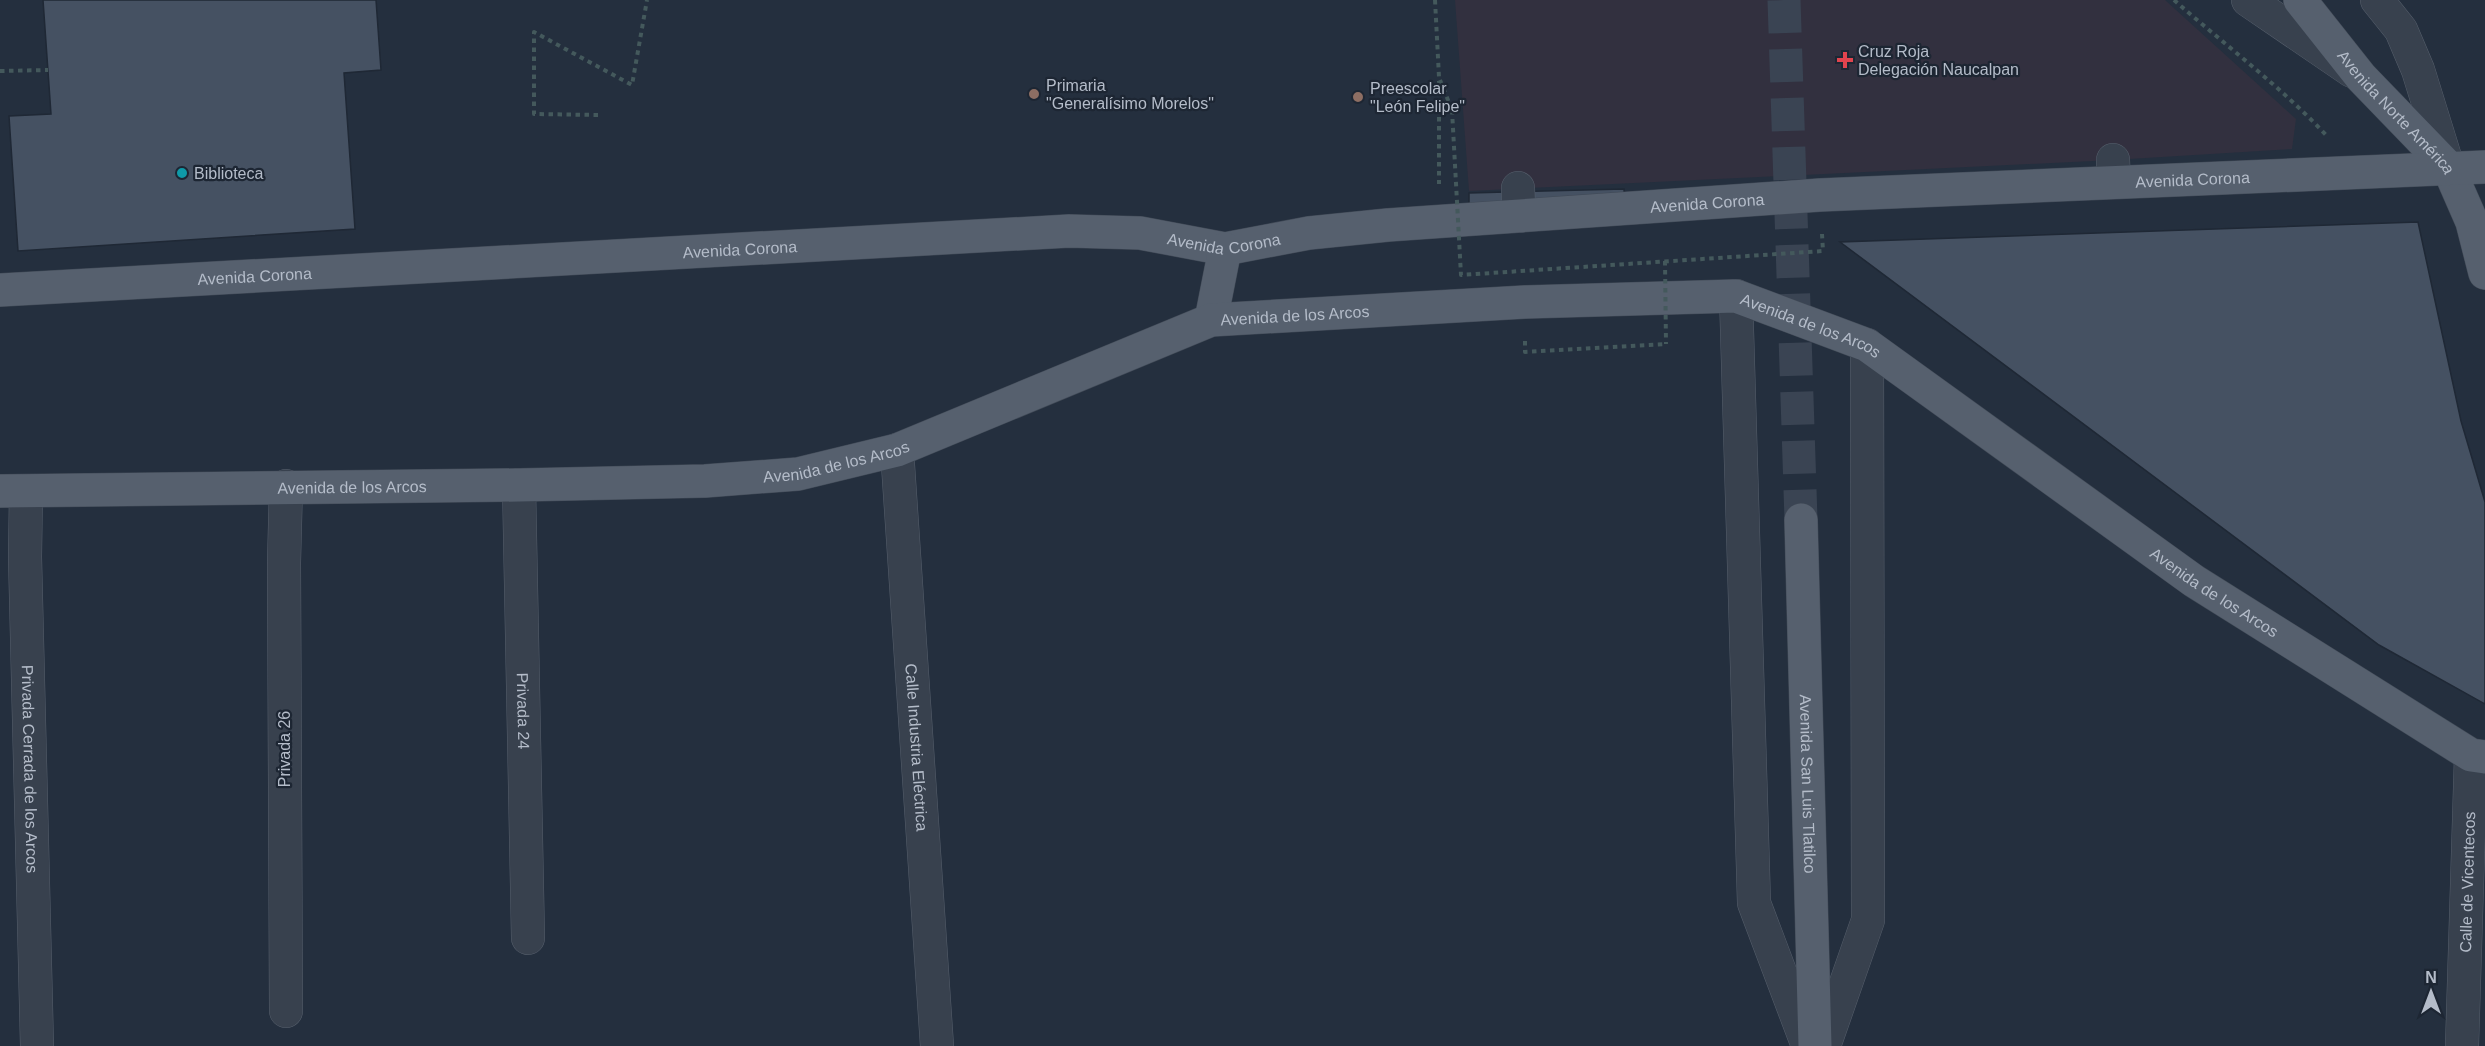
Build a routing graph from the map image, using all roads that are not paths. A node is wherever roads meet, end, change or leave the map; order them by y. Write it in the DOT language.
graph roads {
  1 [pos="2248,0"];
  2 [pos="2300,0"];
  3 [pos="2378,0"];
  4 [pos="2361,77"];
  5 [pos="2485,166"];
  6 [pos="2448,167"];
  7 [pos="1225,249"];
  8 [pos="2485,273"];
  9 [pos="0,290"];
  10 [pos="1736,296"];
  11 [pos="1211,320"];
  12 [pos="1867,345"];
  13 [pos="897,450"];
  14 [pos="519,485"];
  15 [pos="286,486"];
  16 [pos="13,491"];
  17 [pos="1802,520"];
  18 [pos="2478,756"];
  19 [pos="528,938"];
  20 [pos="285,1011"];
  21 [pos="37,1046"];
  22 [pos="937,1046"];
  23 [pos="1808,1046"];
  24 [pos="1815,1046"];
  25 [pos="1824,1046"];
  26 [pos="2462,1046"];
  1 -- 4 [label="street"];
  2 -- 4 [label="main road, Avenida Norte América"];
  3 -- 6 [label="street, Avenida Norte América"];
  4 -- 6 [label="main road, Avenida Norte América"];
  5 -- 6 [label="main road, Avenida Corona"];
  6 -- 7 [label="main road, Avenida Corona"];
  6 -- 8 [label="main road"];
  7 -- 9 [label="main road, Avenida Corona"];
  7 -- 11 [label="main road"];
  10 -- 11 [label="main road, Avenida de los Arcos"];
  10 -- 12 [label="main road, Avenida de los Arcos"];
  10 -- 23 [label="street"];
  11 -- 13 [label="main road, Avenida de los Arcos"];
  12 -- 18 [label="main road, Avenida de los Arcos"];
  12 -- 25 [label="street"];
  13 -- 14 [label="main road, Avenida de los Arcos"];
  13 -- 22 [label="street, Calle Industria Eléctrica"];
  14 -- 15 [label="main road, Avenida de los Arcos"];
  14 -- 19 [label="street, Privada 24"];
  15 -- 16 [label="main road, Avenida de los Arcos"];
  15 -- 20 [label="street, Privada 26"];
  16 -- 21 [label="street, Privada Cerrada de los Arcos"];
  17 -- 24 [label="main road, Avenida San Luis Tlatilco"];
  18 -- 26 [label="street, Calle de Vicentecos"];
}
